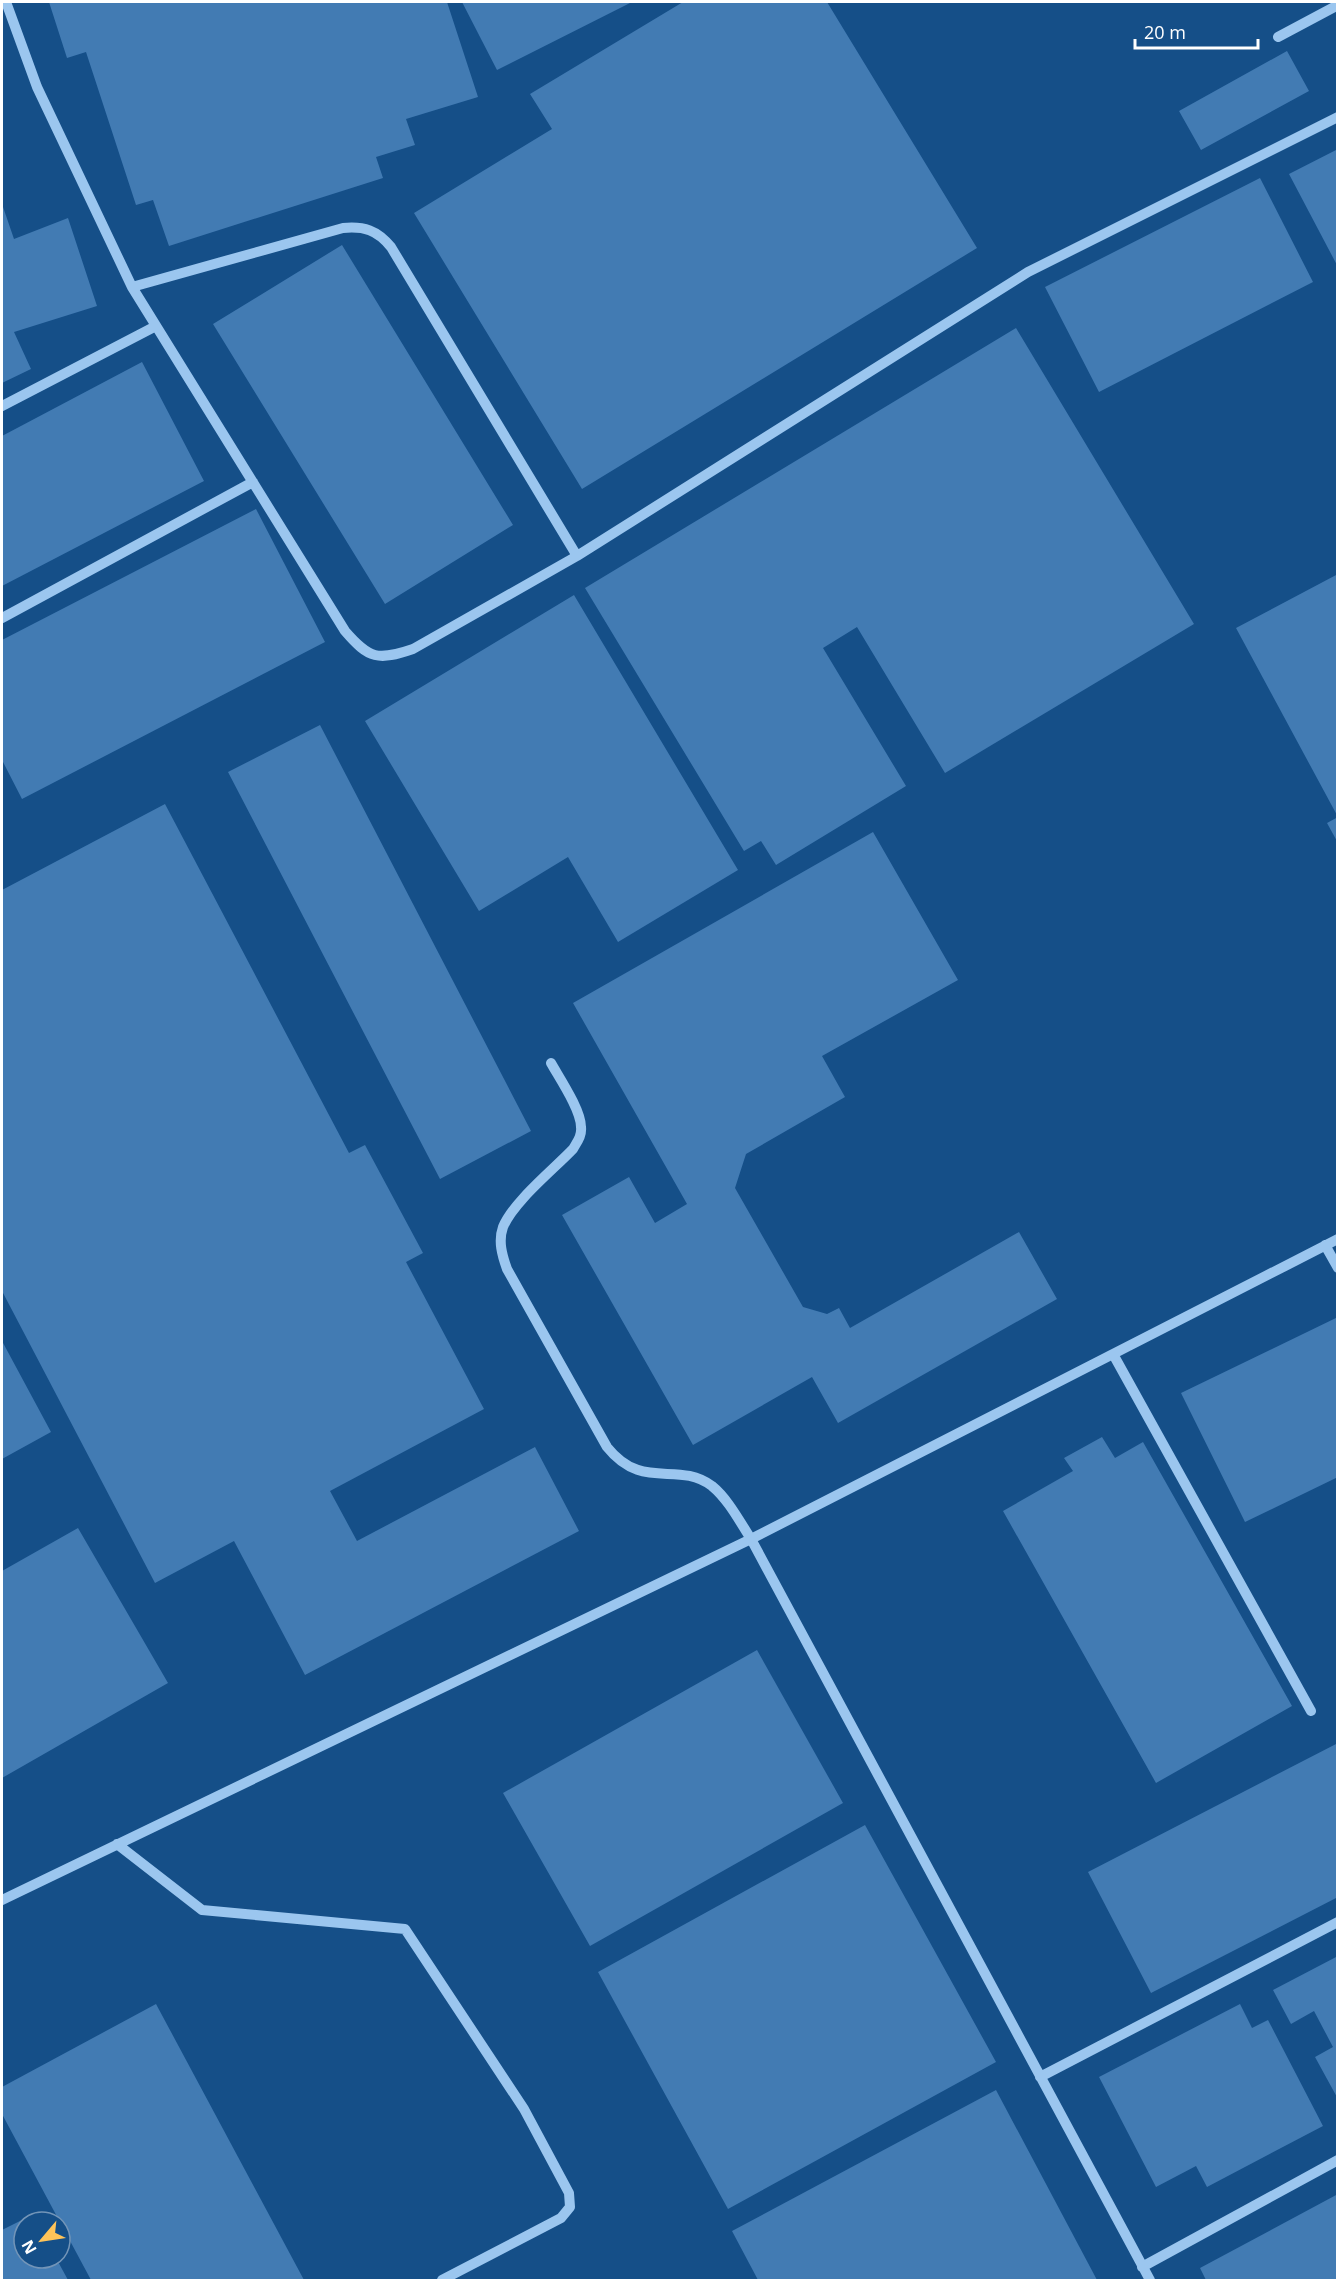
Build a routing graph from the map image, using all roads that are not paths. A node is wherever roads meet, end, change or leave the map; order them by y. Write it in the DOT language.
graph roads {
  1 [pos="6,2"];
  2 [pos="1338,5"];
  3 [pos="1278,37"];
  4 [pos="1338,117"];
  5 [pos="132,287"];
  6 [pos="156,326"];
  7 [pos="2,406"];
  8 [pos="253,482"];
  9 [pos="577,556"];
  10 [pos="2,618"];
  11 [pos="551,1062"];
  12 [pos="1338,1239"];
  13 [pos="1325,1245"];
  14 [pos="1338,1268"];
  15 [pos="1113,1354"];
  16 [pos="751,1539"];
  17 [pos="1311,1711"];
  18 [pos="117,1844"];
  19 [pos="2,1900"];
  20 [pos="1338,1922"];
  21 [pos="1040,2077"];
  22 [pos="1338,2160"];
  23 [pos="1142,2267"];
  24 [pos="442,2280"];
  25 [pos="1149,2280"];
  1 -- 5 [label="street"];
  2 -- 3 [label="street"];
  4 -- 9 [label="street"];
  5 -- 6 [label="street"];
  5 -- 9 [label="street"];
  6 -- 7 [label="street"];
  6 -- 8 [label="street"];
  8 -- 9 [label="street"];
  8 -- 10 [label="street"];
  11 -- 16 [label="street"];
  12 -- 13 [label="street"];
  13 -- 14 [label="street"];
  13 -- 15 [label="street"];
  15 -- 16 [label="street"];
  15 -- 17 [label="street"];
  16 -- 18 [label="street"];
  16 -- 21 [label="street"];
  18 -- 19 [label="street"];
  18 -- 24 [label="street"];
  20 -- 21 [label="street"];
  21 -- 23 [label="street"];
  22 -- 23 [label="street"];
  23 -- 25 [label="street"];
}
